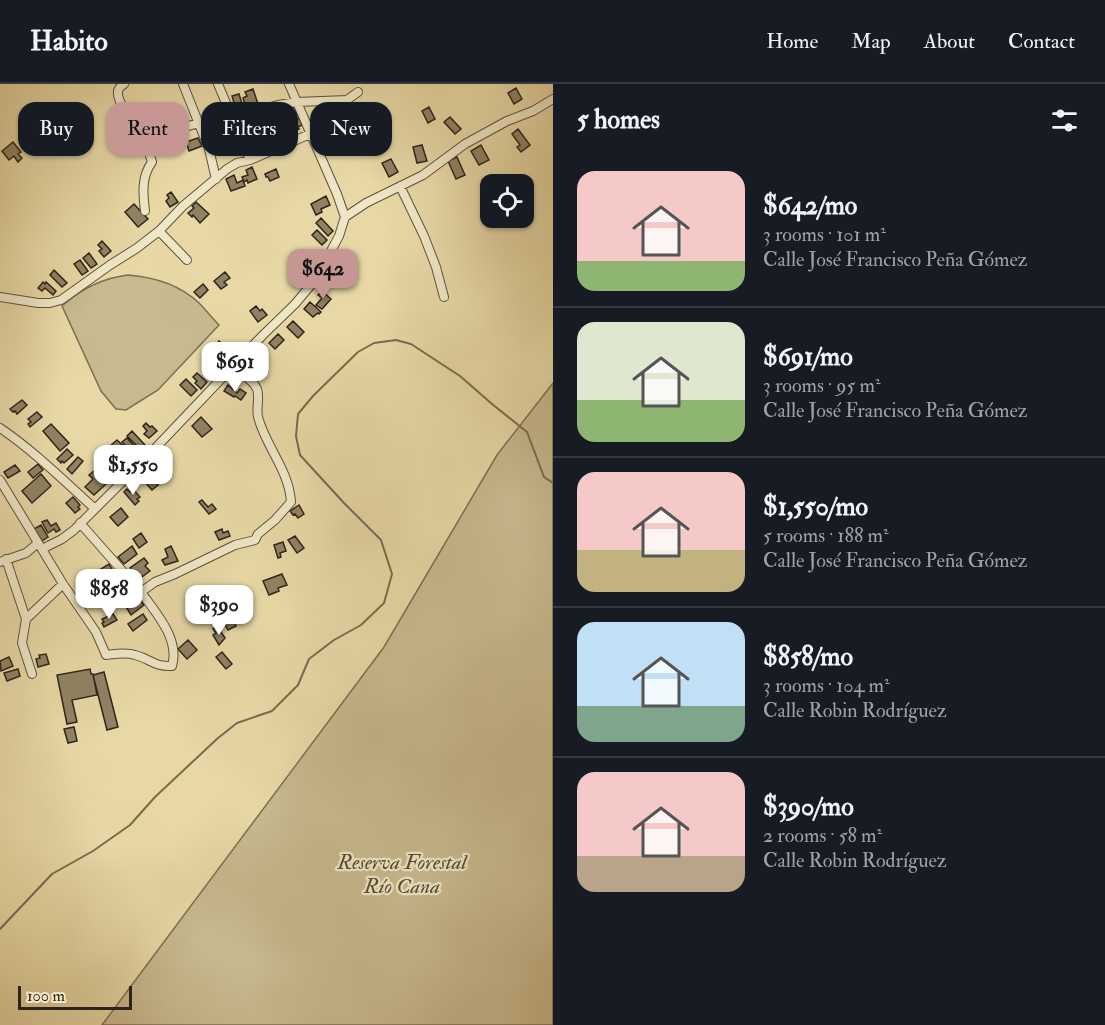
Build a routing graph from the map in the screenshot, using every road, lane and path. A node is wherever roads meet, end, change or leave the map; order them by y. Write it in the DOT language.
graph roads {
  1 [pos="124,84"];
  2 [pos="183,84"];
  3 [pos="218,84"];
  4 [pos="289,84"];
  5 [pos="358,92"];
  6 [pos="553,99"];
  7 [pos="120,102"];
  8 [pos="225,102"];
  9 [pos="297,102"];
  10 [pos="298,104"];
  11 [pos="199,123"];
  12 [pos="189,126"];
  13 [pos="310,134"];
  14 [pos="150,156"];
  15 [pos="248,156"];
  16 [pos="320,156"];
  17 [pos="250,160"];
  18 [pos="216,179"];
  19 [pos="400,186"];
  20 [pos="146,212"];
  21 [pos="345,217"];
  22 [pos="159,231"];
  23 [pos="187,260"];
  24 [pos="0,297"];
  25 [pos="444,297"];
  26 [pos="233,367"];
  27 [pos="0,428"];
  28 [pos="0,480"];
  29 [pos="94,508"];
  30 [pos="80,523"];
  31 [pos="40,546"];
  32 [pos="3,560"];
  33 [pos="63,584"];
  34 [pos="141,592"];
  35 [pos="26,619"];
  36 [pos="32,675"];
  1 -- 7 [label="street"];
  2 -- 11 [label="street"];
  3 -- 8 [label="street"];
  4 -- 9 [label="street"];
  5 -- 9 [label="street"];
  6 -- 19 [label="street"];
  10 -- 13 [label="street"];
  11 -- 12 [label="street"];
  11 -- 18 [label="street"];
  13 -- 17 [label="street"];
  14 -- 20 [label="street"];
  15 -- 17 [label="street"];
  16 -- 21 [label="street"];
  17 -- 18 [label="street"];
  18 -- 22 [label="street"];
  19 -- 21 [label="street"];
  19 -- 25 [label="street"];
  21 -- 26 [label="street"];
  22 -- 23 [label="street"];
  22 -- 24 [label="street"];
  26 -- 29 [label="street"];
  26 -- 34 [label="street"];
  27 -- 29 [label="street"];
  28 -- 31 [label="street"];
  29 -- 30 [label="street"];
  30 -- 31 [label="street"];
  30 -- 34 [label="street"];
  31 -- 32 [label="street"];
  31 -- 33 [label="street"];
  32 -- 35 [label="street"];
  33 -- 34 [label="street"];
  33 -- 35 [label="street"];
  35 -- 36 [label="street"];
}
